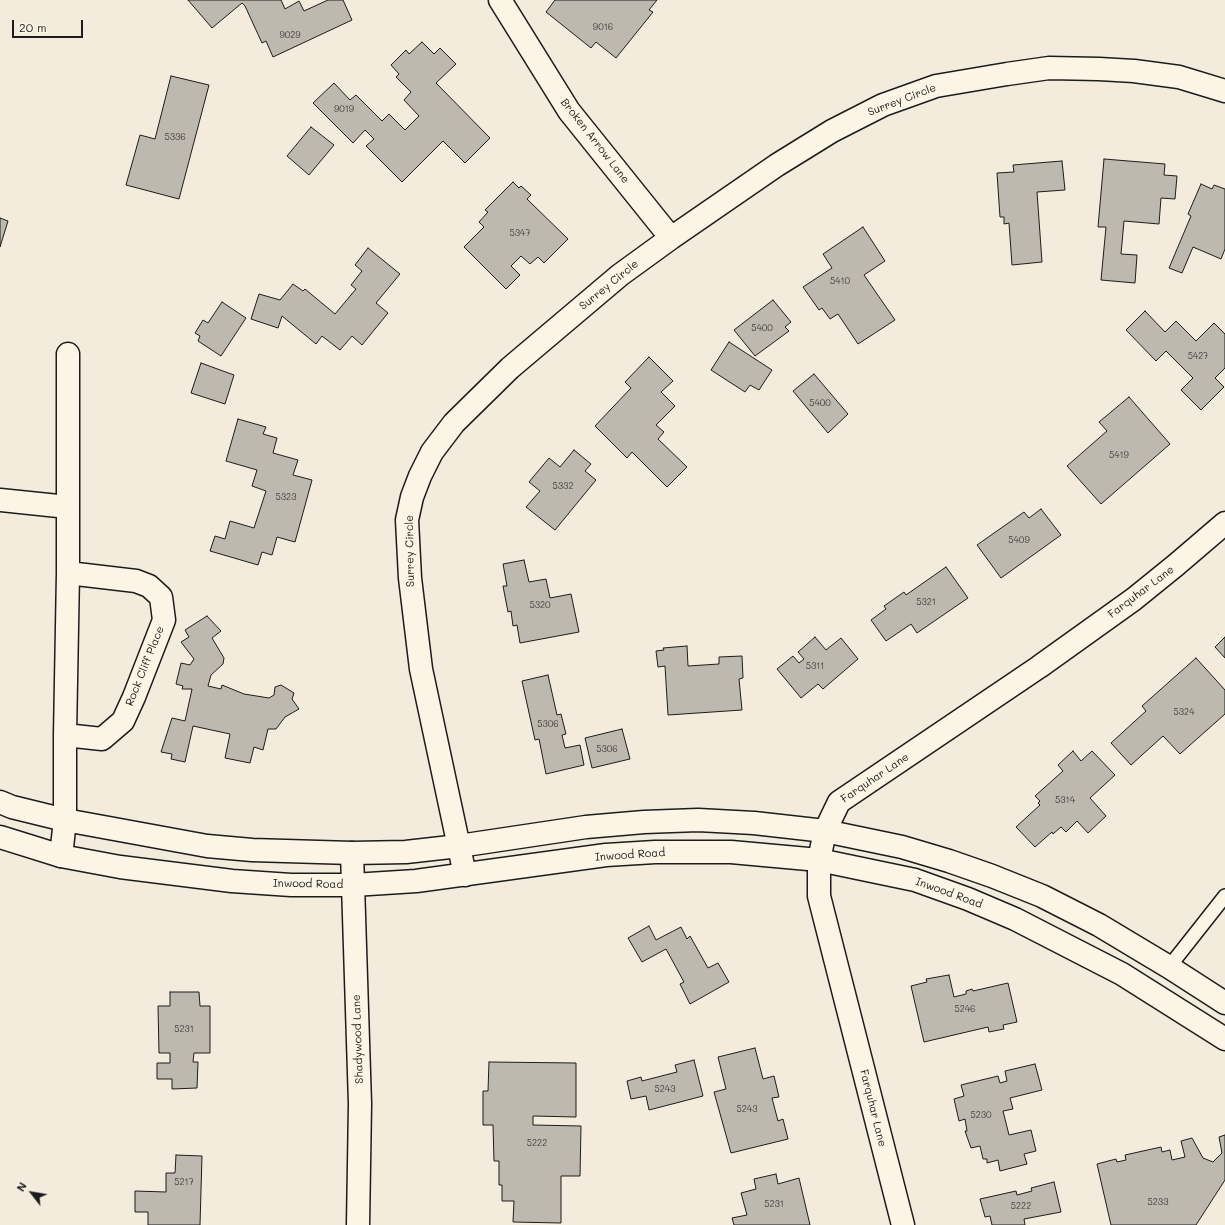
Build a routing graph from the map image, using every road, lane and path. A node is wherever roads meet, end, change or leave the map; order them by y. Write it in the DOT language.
graph roads {
  1 [pos="500,0"];
  2 [pos="1225,91"];
  3 [pos="671,238"];
  4 [pos="68,354"];
  5 [pos="0,500"];
  6 [pos="68,507"];
  7 [pos="1225,523"];
  8 [pos="68,573"];
  9 [pos="65,735"];
  10 [pos="0,802"];
  11 [pos="65,820"];
  12 [pos="825,832"];
  13 [pos="0,837"];
  14 [pos="460,846"];
  15 [pos="352,853"];
  16 [pos="61,856"];
  17 [pos="819,860"];
  18 [pos="465,875"];
  19 [pos="354,885"];
  20 [pos="1225,896"];
  21 [pos="1169,966"];
  22 [pos="1225,1003"];
  23 [pos="1225,1039"];
  24 [pos="358,1225"];
  25 [pos="903,1225"];
  1 -- 3 [label="street, Broken Arrow Lane"];
  2 -- 3 [label="street, Surrey Circle"];
  3 -- 14 [label="street, Surrey Circle"];
  4 -- 6 [label="street"];
  5 -- 6 [label="street"];
  6 -- 8 [label="street"];
  7 -- 12 [label="street, Farquhar Lane"];
  8 -- 9 [label="street"];
  8 -- 9 [label="street, Rock Cliff Place"];
  9 -- 11 [label="street"];
  10 -- 11 [label="street"];
  11 -- 15 [label="street"];
  11 -- 16 [label="street"];
  12 -- 14 [label="street"];
  12 -- 17 [label="street, Farquhar Lane"];
  12 -- 21 [label="street"];
  13 -- 16 [label="street, Inwood Road"];
  14 -- 15 [label="street"];
  14 -- 18 [label="street, Surrey Circle"];
  15 -- 19 [label="street, Shadywood Lane"];
  16 -- 19 [label="street, Inwood Road"];
  17 -- 18 [label="street, Inwood Road"];
  17 -- 23 [label="street, Inwood Road"];
  17 -- 25 [label="street, Farquhar Lane"];
  18 -- 19 [label="street, Inwood Road"];
  19 -- 24 [label="street, Shadywood Lane"];
  20 -- 21 [label="lane"];
  21 -- 22 [label="street"];
}
